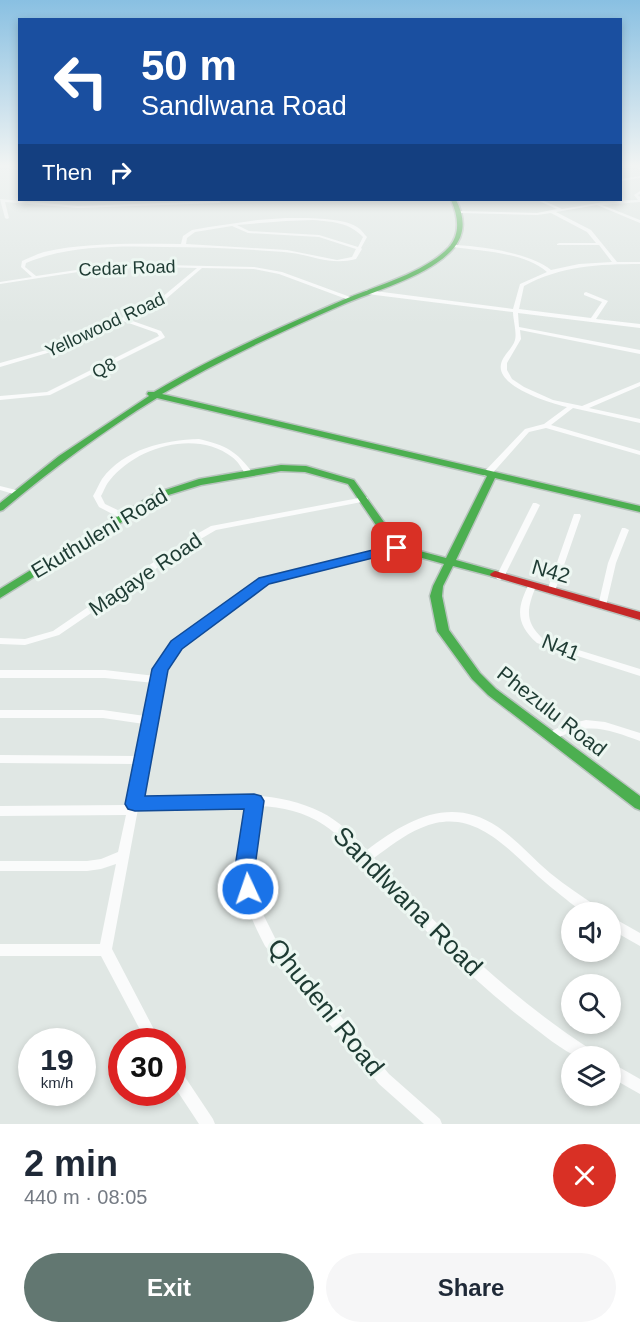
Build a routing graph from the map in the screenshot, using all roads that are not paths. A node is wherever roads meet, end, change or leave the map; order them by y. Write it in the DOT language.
graph roads {
  1 [pos="461,218"];
  2 [pos="566,218"];
  3 [pos="234,225"];
  4 [pos="559,244"];
  5 [pos="598,244"];
  6 [pos="183,246"];
  7 [pos="452,246"];
  8 [pos="360,249"];
  9 [pos="263,250"];
  10 [pos="616,263"];
  11 [pos="640,263"];
  12 [pos="201,267"];
  13 [pos="254,268"];
  14 [pos="551,273"];
  15 [pos="34,276"];
  16 [pos="0,283"];
  17 [pos="367,292"];
  18 [pos="586,294"];
  19 [pos="351,299"];
  20 [pos="515,310"];
  21 [pos="593,319"];
  22 [pos="124,320"];
  23 [pos="640,326"];
  24 [pos="517,328"];
  25 [pos="640,352"];
  26 [pos="0,365"];
  27 [pos="640,384"];
  28 [pos="151,394"];
  29 [pos="0,398"];
  30 [pos="572,406"];
  31 [pos="583,408"];
  32 [pos="640,421"];
  33 [pos="546,426"];
  34 [pos="640,453"];
  35 [pos="249,473"];
  36 [pos="490,474"];
  37 [pos="0,488"];
  38 [pos="17,492"];
  39 [pos="364,499"];
  40 [pos="536,505"];
  41 [pos="0,508"];
  42 [pos="640,509"];
  43 [pos="123,516"];
  44 [pos="577,516"];
  45 [pos="626,530"];
  46 [pos="397,548"];
  47 [pos="452,561"];
  48 [pos="500,577"];
  49 [pos="532,586"];
  50 [pos="550,591"];
  51 [pos="0,594"];
  52 [pos="602,606"];
  53 [pos="640,616"];
  54 [pos="0,641"];
  55 [pos="640,673"];
  56 [pos="0,674"];
  57 [pos="158,680"];
  58 [pos="0,714"];
  59 [pos="150,721"];
  60 [pos="551,736"];
  61 [pos="640,737"];
  62 [pos="0,759"];
  63 [pos="142,760"];
  64 [pos="254,801"];
  65 [pos="640,804"];
  66 [pos="134,807"];
  67 [pos="0,811"];
  68 [pos="124,855"];
  69 [pos="366,857"];
  70 [pos="0,866"];
  71 [pos="581,902"];
  72 [pos="621,929"];
  73 [pos="640,940"];
  74 [pos="0,950"];
  75 [pos="105,950"];
  76 [pos="146,1028"];
  77 [pos="573,1046"];
  78 [pos="621,1076"];
  79 [pos="640,1087"];
  80 [pos="186,1091"];
  81 [pos="208,1124"];
  82 [pos="435,1124"];
  1 -- 7 [label="street"];
  2 -- 5 [label="street"];
  3 -- 6 [label="street"];
  3 -- 8 [label="street"];
  3 -- 8 [label="street"];
  4 -- 5 [label="street"];
  5 -- 10 [label="street"];
  6 -- 9 [label="street"];
  6 -- 15 [label="street"];
  7 -- 14 [label="street"];
  7 -- 17 [label="street"];
  8 -- 9 [label="street"];
  9 -- 13 [label="street"];
  10 -- 11 [label="street"];
  10 -- 14 [label="street"];
  12 -- 13 [label="street, Cedar Road"];
  12 -- 15 [label="street, Cedar Road"];
  12 -- 22 [label="street, Yellowood Road"];
  13 -- 19 [label="street, Cedar Road"];
  14 -- 20 [label="street"];
  15 -- 16 [label="street, Cedar Road"];
  17 -- 19 [label="street"];
  17 -- 20 [label="street"];
  18 -- 21 [label="street"];
  19 -- 28 [label="street"];
  20 -- 21 [label="street"];
  20 -- 24 [label="street"];
  21 -- 23 [label="street"];
  22 -- 26 [label="street, Yellowood Road"];
  22 -- 29 [label="street, Q8"];
  24 -- 25 [label="street"];
  24 -- 30 [label="street"];
  27 -- 31 [label="street"];
  28 -- 36 [label="street"];
  28 -- 38 [label="street"];
  30 -- 31 [label="street"];
  30 -- 33 [label="street"];
  31 -- 32 [label="street"];
  33 -- 34 [label="street"];
  33 -- 36 [label="street"];
  35 -- 39 [label="street, Ekuthuleni Road"];
  35 -- 43 [label="street, Ekuthuleni Road"];
  35 -- 43 [label="street"];
  36 -- 42 [label="street"];
  36 -- 47 [label="street, Phezulu Road"];
  37 -- 38 [label="street"];
  38 -- 41 [label="street"];
  39 -- 46 [label="street, Ekuthuleni Road"];
  39 -- 54 [label="street, Magaye Road"];
  40 -- 48 [label="street"];
  43 -- 51 [label="street, Ekuthuleni Road"];
  44 -- 50 [label="street"];
  45 -- 52 [label="street"];
  46 -- 47 [label="street"];
  46 -- 57 [label="street"];
  47 -- 48 [label="street, N42"];
  47 -- 60 [label="street, Phezulu Road"];
  48 -- 49 [label="street, N42"];
  49 -- 50 [label="street, N42"];
  49 -- 55 [label="street, N41"];
  50 -- 52 [label="street, N42"];
  52 -- 53 [label="street, N42"];
  56 -- 57 [label="street"];
  57 -- 59 [label="street"];
  58 -- 59 [label="street"];
  59 -- 63 [label="street"];
  60 -- 61 [label="street"];
  60 -- 65 [label="street, Phezulu Road"];
  62 -- 63 [label="street"];
  63 -- 66 [label="street"];
  64 -- 66 [label="street, Sandlwana Road"];
  64 -- 69 [label="street, Sandlwana Road"];
  64 -- 82 [label="street, Qhudeni Road"];
  66 -- 67 [label="street"];
  66 -- 68 [label="street"];
  68 -- 70 [label="street"];
  68 -- 75 [label="street"];
  69 -- 71 [label="street"];
  69 -- 77 [label="street, Sandlwana Road"];
  72 -- 73 [label="street"];
  74 -- 75 [label="street"];
  75 -- 76 [label="street"];
  78 -- 79 [label="street"];
  80 -- 81 [label="street"];
}
